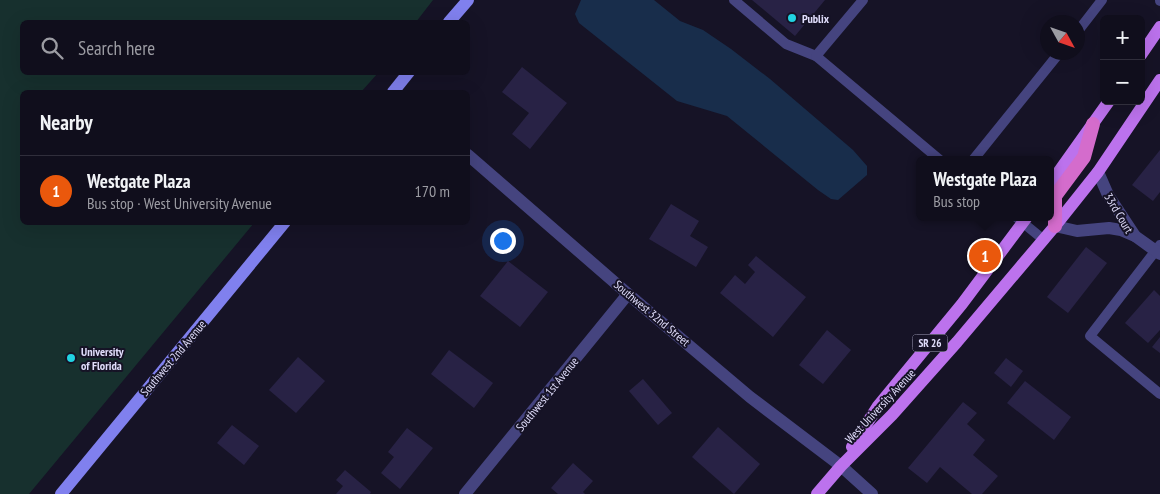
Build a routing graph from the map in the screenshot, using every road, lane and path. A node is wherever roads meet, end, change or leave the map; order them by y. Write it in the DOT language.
graph roads {
  1 [pos="468,0"];
  2 [pos="734,0"];
  3 [pos="863,0"];
  4 [pos="1102,0"];
  5 [pos="452,20"];
  6 [pos="1085,22"];
  7 [pos="1160,27"];
  8 [pos="1145,49"];
  9 [pos="816,56"];
  10 [pos="1054,60"];
  11 [pos="407,75"];
  12 [pos="1160,80"];
  13 [pos="396,90"];
  14 [pos="1156,94"];
  15 [pos="1106,105"];
  16 [pos="1093,124"];
  17 [pos="935,156"];
  18 [pos="976,156"];
  19 [pos="470,157"];
  20 [pos="1098,172"];
  21 [pos="1054,178"];
  22 [pos="1021,221"];
  23 [pos="1024,221"];
  24 [pos="283,225"];
  25 [pos="1055,226"];
  26 [pos="1135,236"];
  27 [pos="1044,240"];
  28 [pos="1159,250"];
  29 [pos="628,294"];
  30 [pos="1160,394"];
  31 [pos="841,466"];
  32 [pos="61,494"];
  33 [pos="465,494"];
  34 [pos="817,494"];
  35 [pos="872,494"];
  1 -- 5 [label="main road"];
  2 -- 9 [label="lane"];
  3 -- 9 [label="lane"];
  4 -- 6 [label="lane"];
  7 -- 8 [label="main road"];
  9 -- 17 [label="lane"];
  10 -- 18 [label="lane"];
  11 -- 13 [label="main road"];
  12 -- 14 [label="main road, West University Avenue / SR 26"];
  14 -- 20 [label="main road, West University Avenue / SR 26"];
  15 -- 16 [label="main road"];
  16 -- 21 [label="main road"];
  16 -- 25 [label="highway"];
  19 -- 29 [label="street, Southwest 32nd Street"];
  20 -- 25 [label="main road, West University Avenue / SR 26"];
  20 -- 26 [label="street, 33rd Court"];
  22 -- 31 [label="main road, West University Avenue / SR 26"];
  23 -- 27 [label="lane"];
  24 -- 32 [label="main road, Southwest 2nd Avenue"];
  25 -- 26 [label="street, 33rd Court"];
  25 -- 27 [label="main road, West University Avenue / SR 26"];
  26 -- 28 [label="street"];
  27 -- 31 [label="main road, West University Avenue / SR 26"];
  28 -- 30 [label="lane"];
  29 -- 31 [label="street, Southwest 32nd Street"];
  29 -- 33 [label="street, Southwest 1st Avenue"];
  31 -- 34 [label="main road, West University Avenue / SR 26"];
  31 -- 35 [label="street, Southwest 32nd Street"];
}
